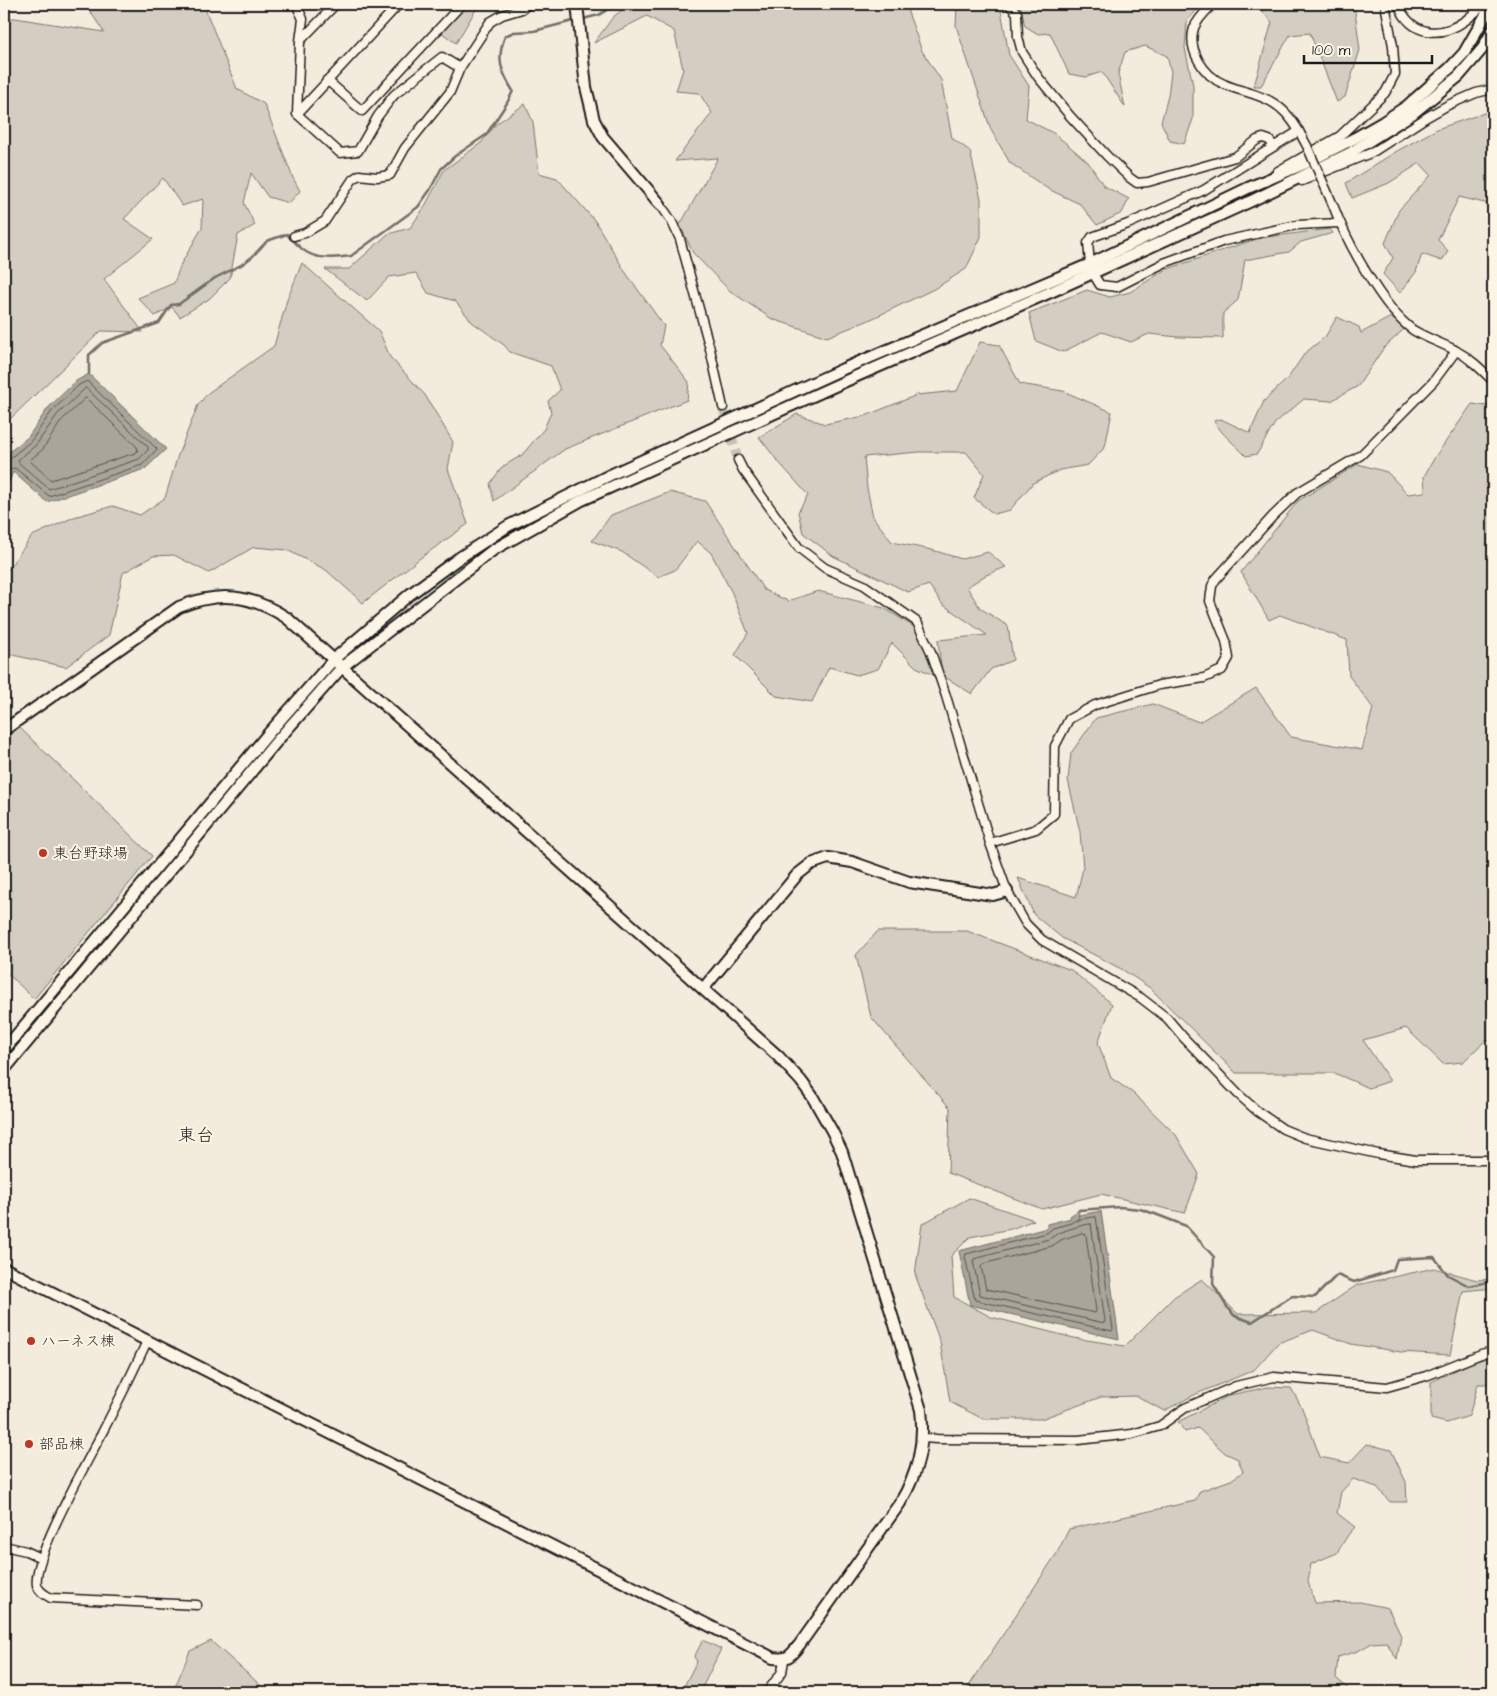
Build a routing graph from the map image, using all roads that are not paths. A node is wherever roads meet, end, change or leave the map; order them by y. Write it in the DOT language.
graph roads {
  1 [pos="296,4"];
  2 [pos="336,4"];
  3 [pos="399,4"];
  4 [pos="462,4"];
  5 [pos="528,4"];
  6 [pos="577,4"];
  7 [pos="1009,4"];
  8 [pos="1213,4"];
  9 [pos="1385,4"];
  10 [pos="1398,4"];
  11 [pos="1483,4"];
  12 [pos="1492,4"];
  13 [pos="1493,30"];
  14 [pos="300,41"];
  15 [pos="460,68"];
  16 [pos="327,80"];
  17 [pos="1493,89"];
  18 [pos="297,114"];
  19 [pos="1299,131"];
  20 [pos="1274,146"];
  21 [pos="1248,188"];
  22 [pos="1247,203"];
  23 [pos="660,204"];
  24 [pos="1339,223"];
  25 [pos="294,236"];
  26 [pos="1091,268"];
  27 [pos="1456,351"];
  28 [pos="1493,381"];
  29 [pos="723,407"];
  30 [pos="738,460"];
  31 [pos="334,659"];
  32 [pos="342,667"];
  33 [pos="4,730"];
  34 [pos="990,843"];
  35 [pos="1007,892"];
  36 [pos="703,989"];
  37 [pos="4,1050"];
  38 [pos="4,1070"];
  39 [pos="1493,1160"];
  40 [pos="4,1268"];
  41 [pos="147,1340"];
  42 [pos="1493,1352"];
  43 [pos="922,1438"];
  44 [pos="4,1546"];
  45 [pos="41,1558"];
  46 [pos="197,1605"];
  47 [pos="784,1660"];
  48 [pos="1493,1688"];
  49 [pos="767,1692"];
  50 [pos="1492,1692"];
  1 -- 14 [label="street"];
  2 -- 14 [label="street"];
  3 -- 16 [label="street"];
  4 -- 16 [label="street"];
  5 -- 15 [label="street"];
  6 -- 23 [label="street"];
  7 -- 20 [label="street"];
  8 -- 19 [label="street"];
  9 -- 21 [label="street"];
  10 -- 11 [label="street"];
  12 -- 21 [label="street"];
  13 -- 22 [label="street"];
  14 -- 18 [label="street"];
  15 -- 18 [label="street"];
  15 -- 25 [label="street"];
  16 -- 18 [label="street"];
  17 -- 22 [label="street"];
  19 -- 20 [label="street"];
  19 -- 24 [label="street, bridge"];
  20 -- 26 [label="street"];
  21 -- 26 [label="street"];
  22 -- 26 [label="street"];
  23 -- 29 [label="street"];
  24 -- 26 [label="street"];
  24 -- 27 [label="street"];
  26 -- 31 [label="street"];
  26 -- 32 [label="street"];
  27 -- 28 [label="street"];
  27 -- 34 [label="street"];
  30 -- 34 [label="street"];
  31 -- 32 [label="street"];
  31 -- 33 [label="street"];
  31 -- 37 [label="street"];
  32 -- 36 [label="street"];
  32 -- 38 [label="street"];
  34 -- 35 [label="street"];
  35 -- 36 [label="street"];
  35 -- 39 [label="street"];
  36 -- 43 [label="street"];
  40 -- 41 [label="street"];
  41 -- 45 [label="street"];
  41 -- 47 [label="street"];
  42 -- 43 [label="street"];
  43 -- 47 [label="street"];
  44 -- 45 [label="street"];
  45 -- 46 [label="street"];
  47 -- 49 [label="street"];
  48 -- 50 [label="street"];
}
